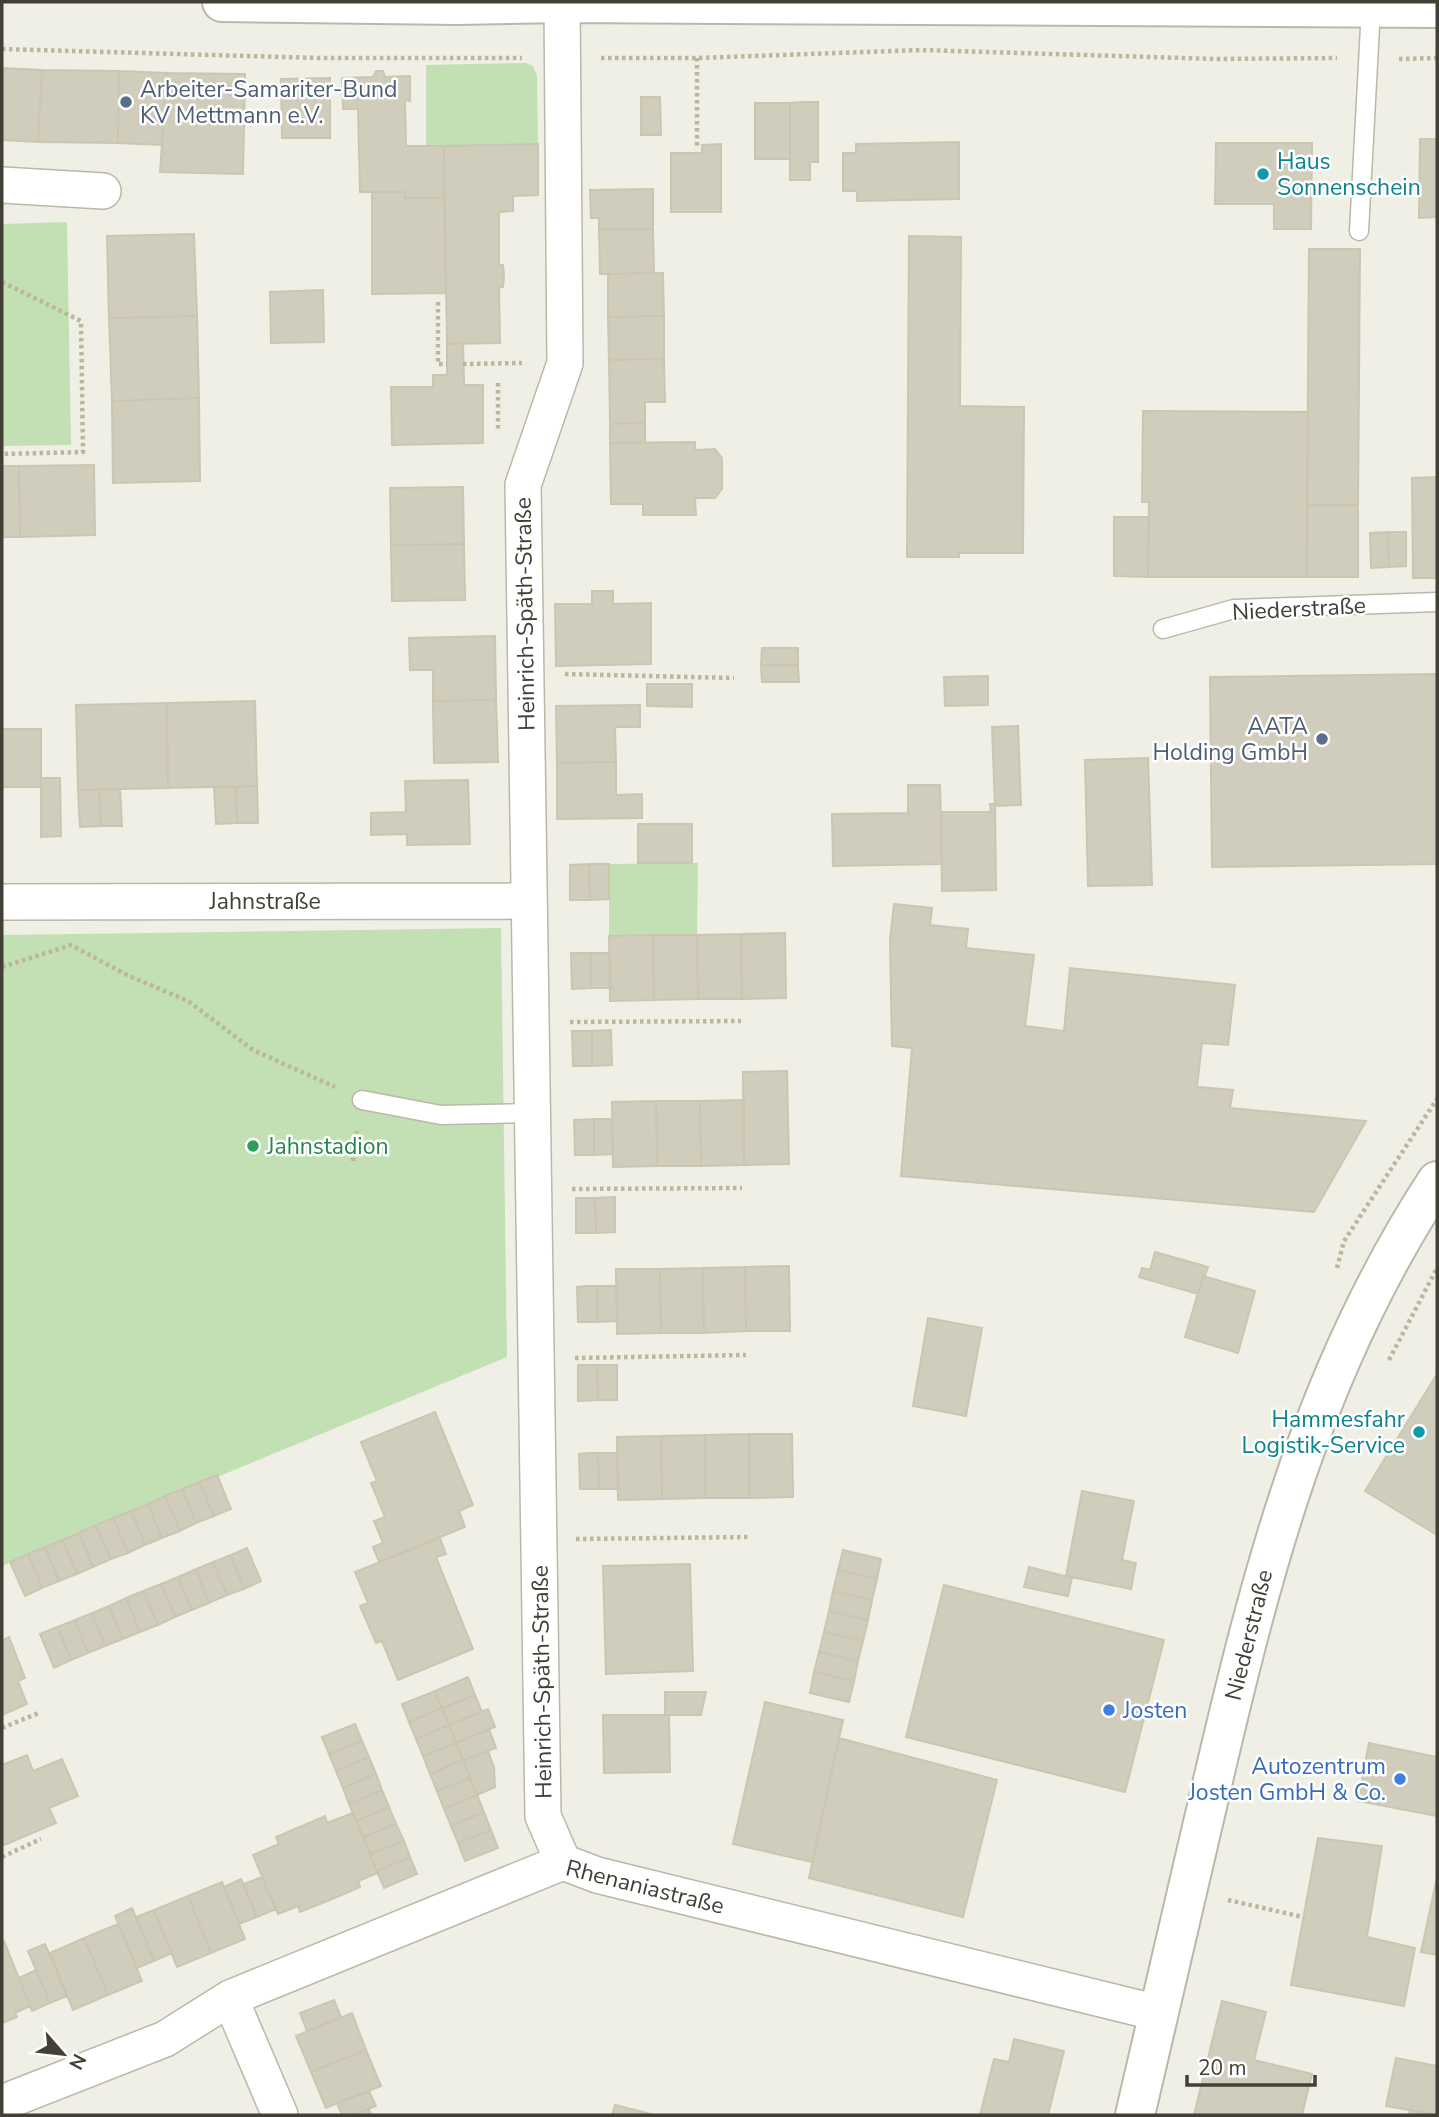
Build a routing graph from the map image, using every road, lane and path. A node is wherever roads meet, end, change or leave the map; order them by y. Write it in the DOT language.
graph roads {
  1 [pos="222,2"];
  2 [pos="457,3"];
  3 [pos="562,3"];
  4 [pos="1371,8"];
  5 [pos="1437,8"];
  6 [pos="2,49"];
  7 [pos="562,58"];
  8 [pos="697,58"];
  9 [pos="1368,58"];
  10 [pos="1437,58"];
  11 [pos="697,148"];
  12 [pos="2,185"];
  13 [pos="103,191"];
  14 [pos="1359,231"];
  15 [pos="2,282"];
  16 [pos="438,302"];
  17 [pos="565,363"];
  18 [pos="447,364"];
  19 [pos="463,364"];
  20 [pos="498,383"];
  21 [pos="499,437"];
  22 [pos="2,454"];
  23 [pos="1437,603"];
  24 [pos="1163,629"];
  25 [pos="526,673"];
  26 [pos="734,678"];
  27 [pos="528,901"];
  28 [pos="2,902"];
  29 [pos="2,967"];
  30 [pos="741,1021"];
  31 [pos="531,1022"];
  32 [pos="362,1100"];
  33 [pos="532,1113"];
  34 [pos="353,1161"];
  35 [pos="1437,1181"];
  36 [pos="742,1188"];
  37 [pos="533,1189"];
  38 [pos="1437,1268"];
  39 [pos="746,1355"];
  40 [pos="536,1359"];
  41 [pos="1388,1364"];
  42 [pos="749,1537"];
  43 [pos="540,1540"];
  44 [pos="41,1712"];
  45 [pos="2,1728"];
  46 [pos="41,1839"];
  47 [pos="2,1857"];
  48 [pos="564,1862"];
  49 [pos="1225,1911"];
  50 [pos="1303,1917"];
  51 [pos="230,1998"];
  52 [pos="1158,2013"];
  53 [pos="2,2103"];
  54 [pos="280,2115"];
  55 [pos="1135,2115"];
  1 -- 2 [label="street"];
  2 -- 3 [label="street"];
  3 -- 4 [label="street"];
  3 -- 7 [label="street, Heinrich-Späth-Straße"];
  4 -- 5 [label="street"];
  4 -- 9 [label="lane"];
  6 -- 7 [label="path"];
  7 -- 8 [label="path"];
  7 -- 17 [label="street, Heinrich-Späth-Straße"];
  8 -- 9 [label="path"];
  8 -- 11 [label="path"];
  9 -- 10 [label="path"];
  9 -- 14 [label="lane"];
  12 -- 13 [label="street"];
  15 -- 22 [label="path"];
  16 -- 18 [label="path"];
  17 -- 19 [label="path"];
  17 -- 25 [label="street, Heinrich-Späth-Straße"];
  20 -- 21 [label="path"];
  23 -- 24 [label="lane, Niederstraße"];
  25 -- 26 [label="path"];
  25 -- 27 [label="street, Heinrich-Späth-Straße"];
  27 -- 28 [label="street, Jahnstraße"];
  27 -- 31 [label="street, Heinrich-Späth-Straße"];
  29 -- 32 [label="path"];
  30 -- 31 [label="path"];
  31 -- 33 [label="street, Heinrich-Späth-Straße"];
  32 -- 33 [label="lane"];
  32 -- 34 [label="path"];
  33 -- 37 [label="street, Heinrich-Späth-Straße"];
  35 -- 52 [label="street, Niederstraße"];
  36 -- 37 [label="path"];
  37 -- 40 [label="street, Heinrich-Späth-Straße"];
  38 -- 41 [label="path"];
  39 -- 40 [label="path"];
  40 -- 43 [label="street, Heinrich-Späth-Straße"];
  42 -- 43 [label="path, Heinrich-Späth-Straße"];
  43 -- 48 [label="street, Heinrich-Späth-Straße"];
  44 -- 45 [label="path"];
  46 -- 47 [label="path"];
  48 -- 51 [label="street, Rhenaniastraße"];
  48 -- 52 [label="street, Rhenaniastraße"];
  49 -- 50 [label="path"];
  51 -- 53 [label="street, Rhenaniastraße"];
  51 -- 54 [label="street"];
  52 -- 55 [label="street, Niederstraße"];
}
